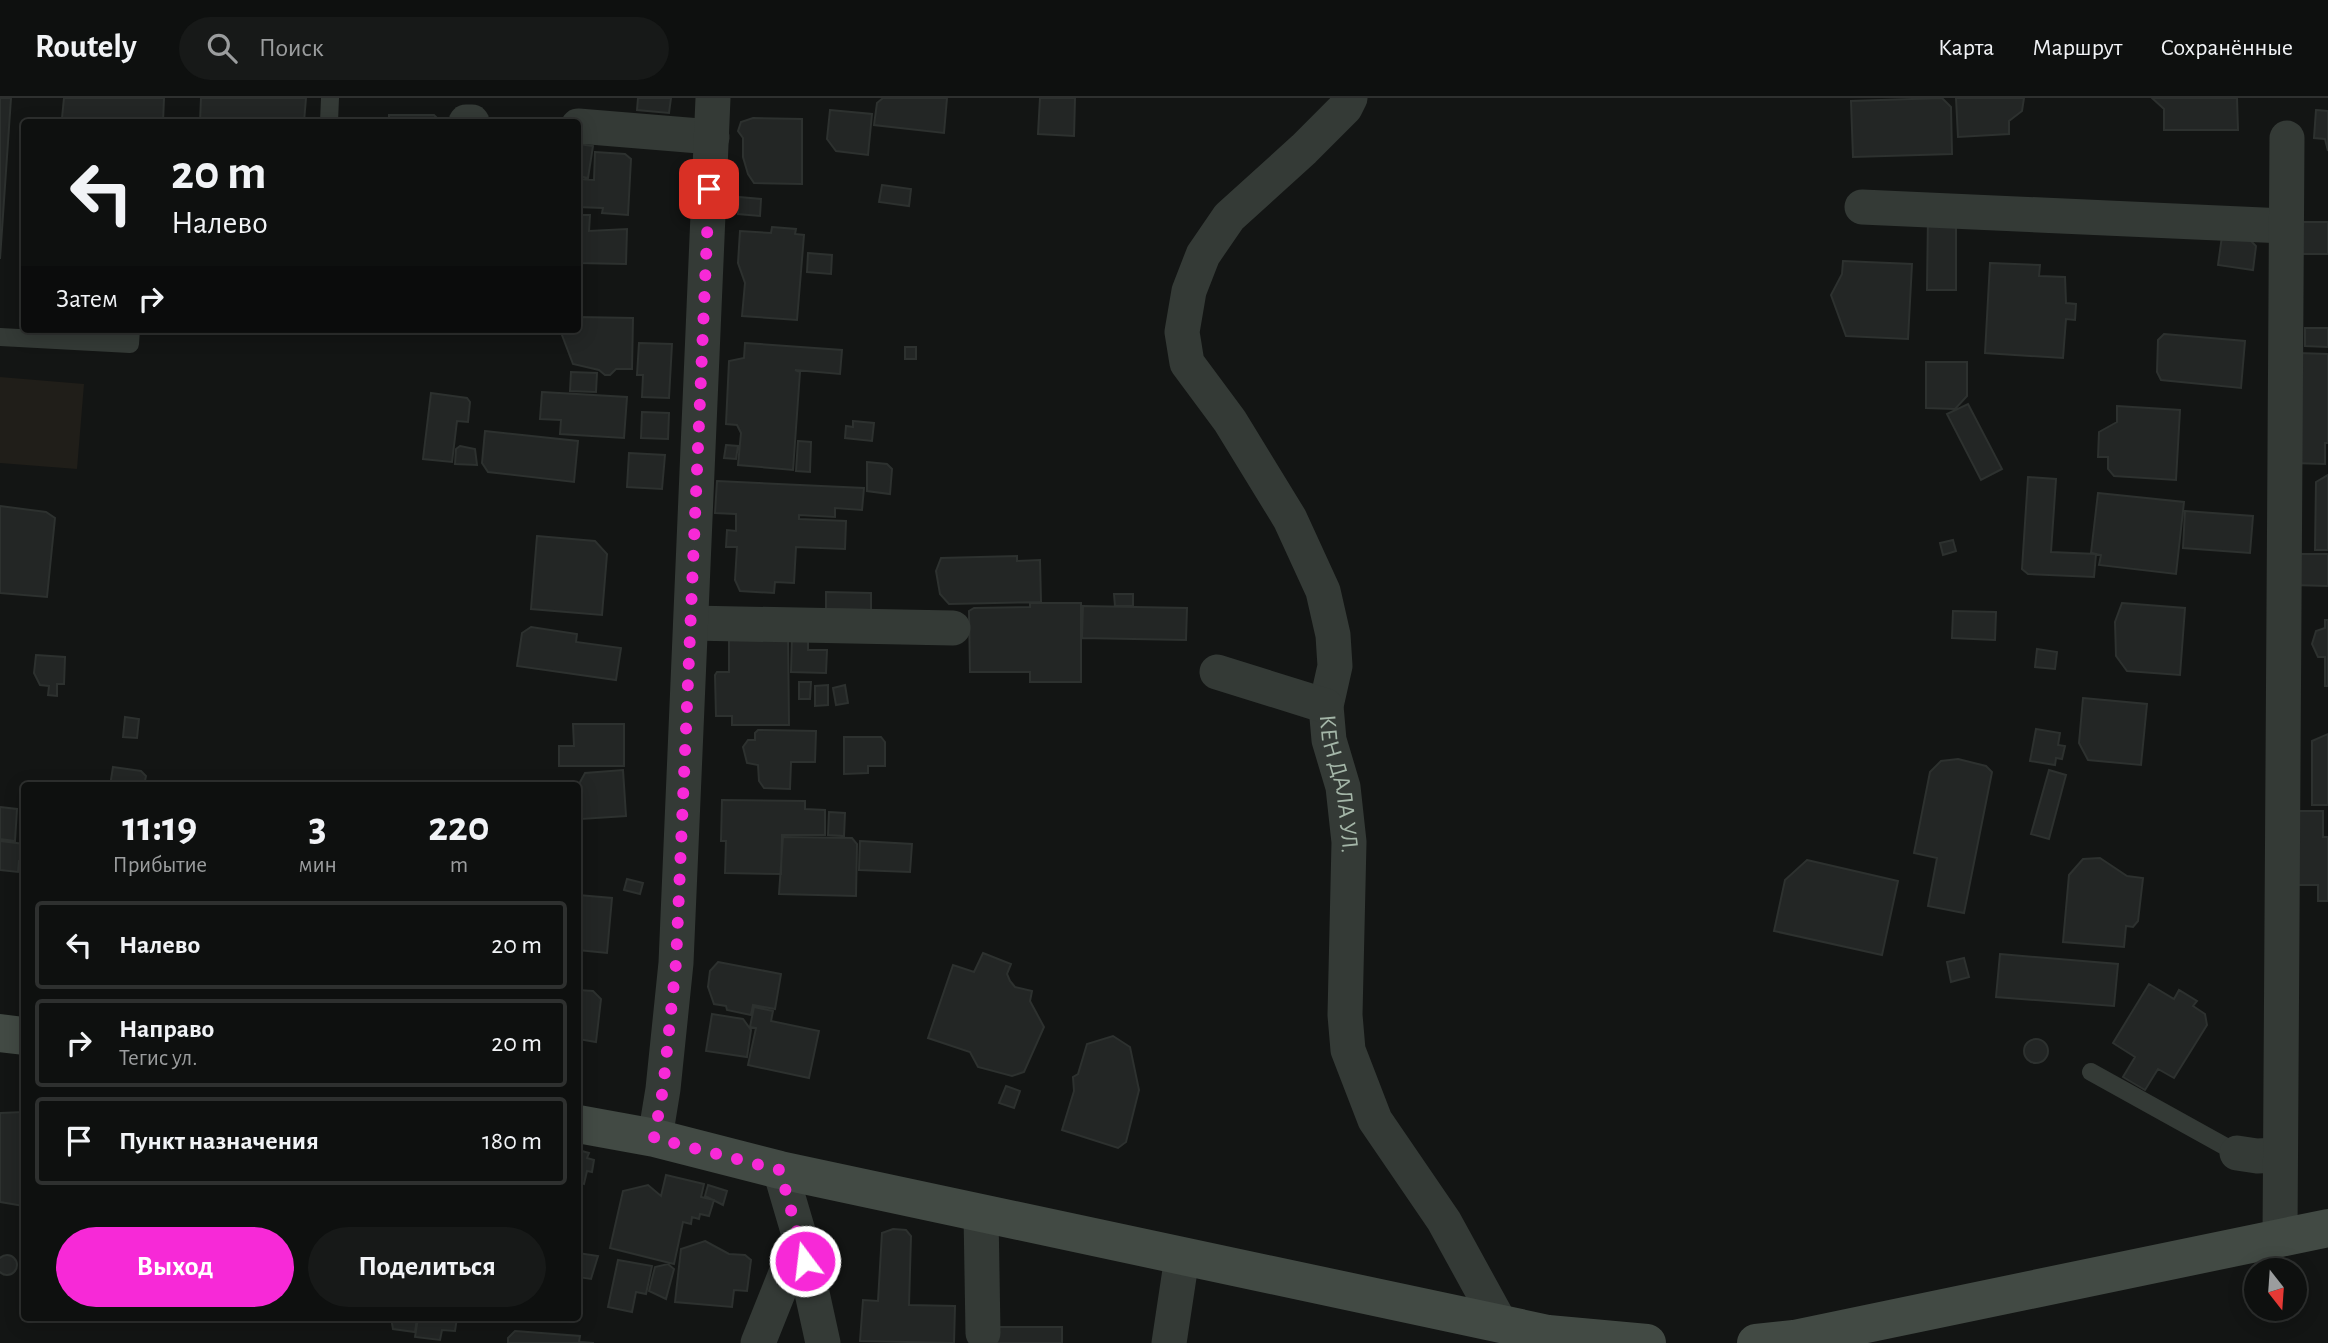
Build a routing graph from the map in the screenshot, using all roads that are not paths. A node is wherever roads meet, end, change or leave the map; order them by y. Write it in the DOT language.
graph roads {
  1 [pos="330,98"];
  2 [pos="713,98"];
  3 [pos="1350,98"];
  4 [pos="329,119"];
  5 [pos="581,126"];
  6 [pos="712,138"];
  7 [pos="2287,138"];
  8 [pos="1862,207"];
  9 [pos="2285,226"];
  10 [pos="131,333"];
  11 [pos="0,337"];
  12 [pos="691,623"];
  13 [pos="953,628"];
  14 [pos="1217,672"];
  15 [pos="1326,706"];
  16 [pos="0,1032"];
  17 [pos="21,1036"];
  18 [pos="2091,1072"];
  19 [pos="581,1126"];
  20 [pos="654,1138"];
  21 [pos="2238,1153"];
  22 [pos="2280,1155"];
  23 [pos="780,1170"];
  24 [pos="981,1213"];
  25 [pos="2328,1228"];
  26 [pos="2280,1237"];
  27 [pos="800,1238"];
  28 [pos="1182,1257"];
  29 [pos="1500,1323"];
  30 [pos="983,1333"];
  31 [pos="1627,1342"];
  32 [pos="758,1343"];
  33 [pos="823,1343"];
  34 [pos="1169,1343"];
  35 [pos="1756,1343"];
  1 -- 4 [label="lane"];
  2 -- 6 [label="street"];
  3 -- 15 [label="street, КЕН ДАЛА УЛ."];
  5 -- 6 [label="street"];
  6 -- 12 [label="street"];
  7 -- 9 [label="street"];
  8 -- 9 [label="street"];
  9 -- 22 [label="street"];
  10 -- 11 [label="lane"];
  12 -- 13 [label="street"];
  12 -- 20 [label="street"];
  14 -- 15 [label="street"];
  15 -- 29 [label="street, КЕН ДАЛА УЛ."];
  16 -- 17 [label="main road"];
  18 -- 21 [label="lane"];
  19 -- 20 [label="main road"];
  20 -- 23 [label="main road"];
  21 -- 22 [label="street"];
  22 -- 26 [label="street"];
  23 -- 24 [label="main road"];
  23 -- 27 [label="street"];
  24 -- 28 [label="main road"];
  24 -- 30 [label="street"];
  25 -- 26 [label="main road"];
  26 -- 35 [label="main road"];
  27 -- 32 [label="street"];
  27 -- 33 [label="street"];
  28 -- 29 [label="main road"];
  28 -- 34 [label="street"];
  29 -- 31 [label="main road"];
}
